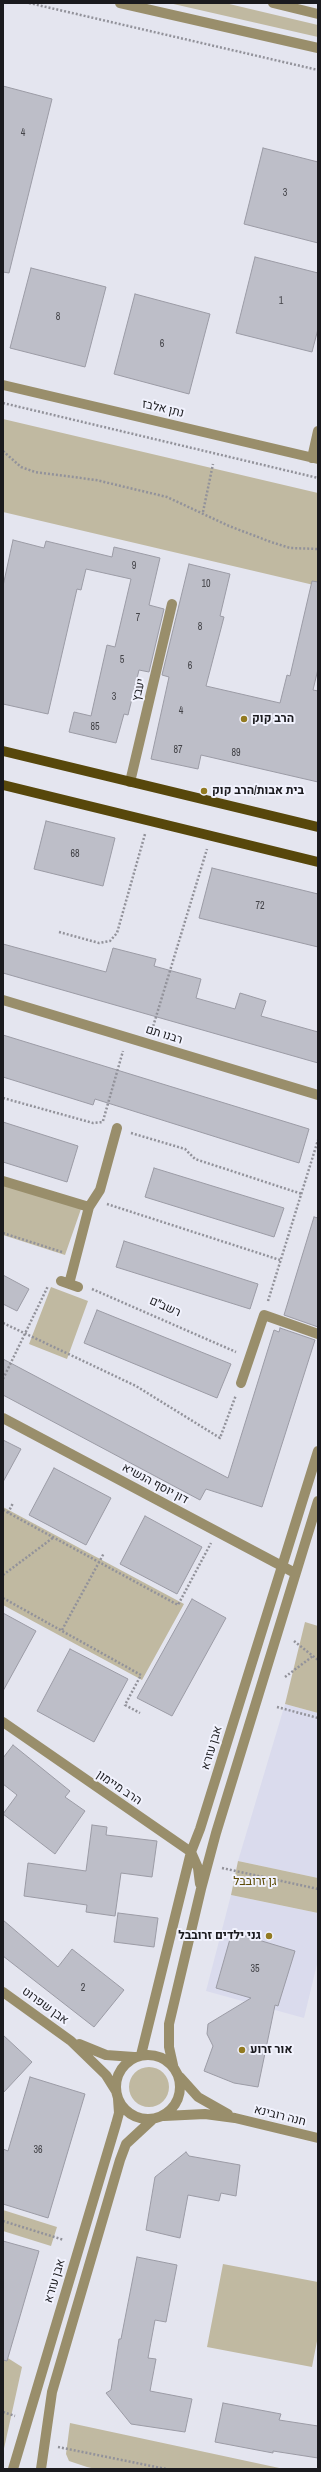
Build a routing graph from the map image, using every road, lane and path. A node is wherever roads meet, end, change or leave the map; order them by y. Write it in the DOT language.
graph roads {
  1 [pos="29,3"];
  2 [pos="120,3"];
  3 [pos="273,3"];
  4 [pos="318,14"];
  5 [pos="318,48"];
  6 [pos="318,70"];
  7 [pos="3,385"];
  8 [pos="3,403"];
  9 [pos="318,431"];
  10 [pos="3,451"];
  11 [pos="315,459"];
  12 [pos="213,464"];
  13 [pos="318,478"];
  14 [pos="203,512"];
  15 [pos="318,548"];
  16 [pos="172,604"];
  17 [pos="3,751"];
  18 [pos="130,782"];
  19 [pos="3,785"];
  20 [pos="148,820"];
  21 [pos="318,827"];
  22 [pos="211,836"];
  23 [pos="318,862"];
  24 [pos="59,932"];
  25 [pos="3,1000"];
  26 [pos="127,1037"];
  27 [pos="148,1043"];
  28 [pos="318,1095"];
  29 [pos="3,1098"];
  30 [pos="103,1122"];
  31 [pos="118,1128"];
  32 [pos="318,1140"];
  33 [pos="3,1181"];
  34 [pos="302,1194"];
  35 [pos="91,1203"];
  36 [pos="3,1232"];
  37 [pos="76,1257"];
  38 [pos="280,1260"];
  39 [pos="69,1284"];
  40 [pos="264,1315"];
  41 [pos="3,1323"];
  42 [pos="318,1334"];
  43 [pos="25,1335"];
  44 [pos="249,1358"];
  45 [pos="3,1379"];
  46 [pos="241,1383"];
  47 [pos="3,1418"];
  48 [pos="318,1451"];
  49 [pos="318,1501"];
  50 [pos="13,1503"];
  51 [pos="3,1510"];
  52 [pos="8,1513"];
  53 [pos="217,1531"];
  54 [pos="54,1538"];
  55 [pos="104,1553"];
  56 [pos="100,1562"];
  57 [pos="281,1567"];
  58 [pos="295,1573"];
  59 [pos="3,1575"];
  60 [pos="3,1598"];
  61 [pos="62,1630"];
  62 [pos="294,1641"];
  63 [pos="313,1656"];
  64 [pos="318,1660"];
  65 [pos="285,1678"];
  66 [pos="277,1707"];
  67 [pos="140,1713"];
  68 [pos="318,1718"];
  69 [pos="3,1722"];
  70 [pos="191,1852"];
  71 [pos="207,1865"];
  72 [pos="201,1888"];
  73 [pos="318,1889"];
  74 [pos="3,1992"];
  75 [pos="71,2041"];
  76 [pos="138,2056"];
  77 [pos="173,2066"];
  78 [pos="179,2077"];
  79 [pos="117,2095"];
  80 [pos="157,2117"];
  81 [pos="236,2118"];
  82 [pos="318,2138"];
  83 [pos="3,2221"];
  84 [pos="64,2240"];
  85 [pos="3,2412"];
  86 [pos="16,2416"];
  87 [pos="43,2443"];
  88 [pos="13,2469"];
  89 [pos="41,2469"];
  90 [pos="166,2469"];
  1 -- 6 [label="path"];
  2 -- 5 [label="street"];
  3 -- 4 [label="street"];
  7 -- 11 [label="street, נתן אלבז"];
  8 -- 13 [label="path"];
  9 -- 11 [label="street"];
  10 -- 14 [label="path"];
  12 -- 14 [label="path"];
  14 -- 15 [label="path"];
  16 -- 18 [label="street, יעבץ"];
  17 -- 18 [label="main road"];
  18 -- 21 [label="main road"];
  19 -- 20 [label="main road"];
  20 -- 22 [label="main road"];
  20 -- 24 [label="path"];
  22 -- 23 [label="main road"];
  22 -- 27 [label="path"];
  25 -- 26 [label="street, רבנו תם"];
  26 -- 27 [label="street, רבנו תם"];
  26 -- 30 [label="path"];
  27 -- 28 [label="street, רבנו תם"];
  29 -- 30 [label="path"];
  30 -- 31 [label="path"];
  31 -- 34 [label="path"];
  31 -- 35 [label="street"];
  32 -- 34 [label="path"];
  33 -- 35 [label="street"];
  34 -- 38 [label="path"];
  35 -- 37 [label="street"];
  35 -- 38 [label="path"];
  36 -- 37 [label="path"];
  37 -- 39 [label="street"];
  38 -- 40 [label="path"];
  39 -- 43 [label="path"];
  39 -- 44 [label="path, רשב\"ם"];
  40 -- 42 [label="street"];
  40 -- 44 [label="street"];
  41 -- 43 [label="path"];
  43 -- 45 [label="path"];
  43 -- 46 [label="path"];
  44 -- 46 [label="street"];
  47 -- 53 [label="street, דון יוסף הנשיא"];
  48 -- 57 [label="street, אבן עזרא"];
  49 -- 58 [label="street"];
  50 -- 52 [label="path"];
  51 -- 52 [label="path"];
  52 -- 54 [label="path"];
  53 -- 56 [label="path"];
  53 -- 57 [label="street, דון יוסף הנשיא"];
  54 -- 56 [label="path"];
  54 -- 59 [label="path"];
  55 -- 56 [label="path"];
  56 -- 61 [label="path"];
  57 -- 58 [label="street, דון יוסף הנשיא"];
  57 -- 70 [label="street, אבן עזרא"];
  58 -- 71 [label="street"];
  60 -- 61 [label="path"];
  61 -- 67 [label="path"];
  62 -- 63 [label="path"];
  63 -- 64 [label="path"];
  63 -- 65 [label="path"];
  66 -- 68 [label="path"];
  69 -- 70 [label="street, הרב מיימון"];
  70 -- 72 [label="street"];
  70 -- 76 [label="street, אבן עזרא"];
  71 -- 72 [label="street"];
  71 -- 73 [label="path"];
  72 -- 77 [label="street"];
  74 -- 75 [label="street, אבן שפרוט"];
  75 -- 76 [label="street, אבן שפרוט"];
  75 -- 79 [label="street, אבן שפרוט"];
  76 -- 77 [label="street"];
  76 -- 79 [label="street"];
  77 -- 78 [label="street"];
  78 -- 80 [label="street"];
  78 -- 81 [label="street, חנה רובינא"];
  79 -- 80 [label="street"];
  79 -- 88 [label="street, אבן עזרא"];
  80 -- 81 [label="street, חנה רובינא"];
  80 -- 87 [label="street"];
  81 -- 82 [label="street, חנה רובינא"];
  83 -- 84 [label="path"];
  85 -- 86 [label="path"];
  87 -- 89 [label="street"];
  87 -- 90 [label="path"];
}
